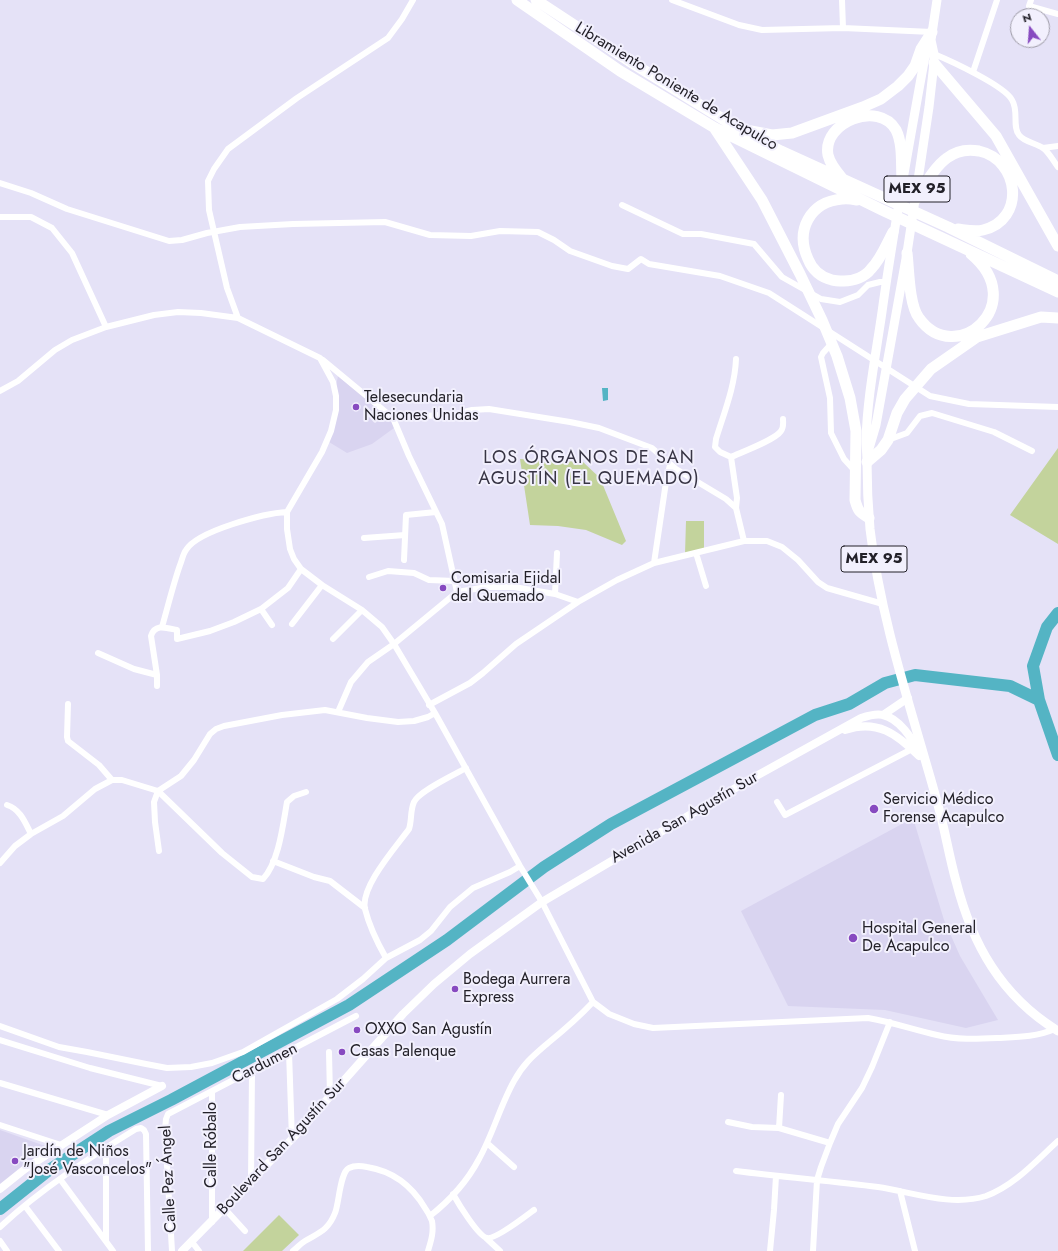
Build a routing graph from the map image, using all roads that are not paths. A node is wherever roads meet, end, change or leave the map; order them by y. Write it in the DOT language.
graph roads {
  1 [pos="413,0"];
  2 [pos="518,0"];
  3 [pos="536,0"];
  4 [pos="672,0"];
  5 [pos="842,0"];
  6 [pos="937,0"];
  7 [pos="997,0"];
  8 [pos="1030,3"];
  9 [pos="1058,14"];
  10 [pos="842,28"];
  11 [pos="932,36"];
  12 [pos="934,58"];
  13 [pos="973,72"];
  14 [pos="714,128"];
  15 [pos="739,129"];
  16 [pos="1058,146"];
  17 [pos="1043,148"];
  18 [pos="1058,167"];
  19 [pos="902,179"];
  20 [pos="844,180"];
  21 [pos="0,183"];
  22 [pos="916,199"];
  23 [pos="864,200"];
  24 [pos="622,205"];
  25 [pos="0,217"];
  26 [pos="948,227"];
  27 [pos="893,232"];
  28 [pos="1058,246"];
  29 [pos="963,247"];
  30 [pos="907,253"];
  31 [pos="1058,281"];
  32 [pos="886,282"];
  33 [pos="1058,292"];
  34 [pos="238,318"];
  35 [pos="1058,318"];
  36 [pos="106,327"];
  37 [pos="838,338"];
  38 [pos="320,358"];
  39 [pos="736,358"];
  40 [pos="0,391"];
  41 [pos="1058,407"];
  42 [pos="393,418"];
  43 [pos="783,419"];
  44 [pos="888,440"];
  45 [pos="1032,451"];
  46 [pos="731,457"];
  47 [pos="867,458"];
  48 [pos="670,465"];
  49 [pos="856,472"];
  50 [pos="736,508"];
  51 [pos="287,512"];
  52 [pos="436,512"];
  53 [pos="869,518"];
  54 [pos="405,535"];
  55 [pos="364,538"];
  56 [pos="744,541"];
  57 [pos="557,553"];
  58 [pos="696,553"];
  59 [pos="404,560"];
  60 [pos="654,563"];
  61 [pos="301,569"];
  62 [pos="369,577"];
  63 [pos="455,581"];
  64 [pos="322,585"];
  65 [pos="706,586"];
  66 [pos="456,592"];
  67 [pos="555,594"];
  68 [pos="578,602"];
  69 [pos="883,604"];
  70 [pos="261,609"];
  71 [pos="362,610"];
  72 [pos="292,624"];
  73 [pos="272,625"];
  74 [pos="162,627"];
  75 [pos="333,639"];
  76 [pos="394,644"];
  77 [pos="98,652"];
  78 [pos="157,675"];
  79 [pos="157,686"];
  80 [pos="907,694"];
  81 [pos="68,704"];
  82 [pos="429,705"];
  83 [pos="338,712"];
  84 [pos="434,713"];
  85 [pos="883,715"];
  86 [pos="829,736"];
  87 [pos="912,749"];
  88 [pos="927,765"];
  89 [pos="466,768"];
  90 [pos="112,780"];
  91 [pos="158,791"];
  92 [pos="306,792"];
  93 [pos="777,802"];
  94 [pos="7,805"];
  95 [pos="31,834"];
  96 [pos="159,851"];
  97 [pos="273,861"];
  98 [pos="0,863"];
  99 [pos="522,868"];
  100 [pos="542,902"];
  101 [pos="365,908"];
  102 [pos="386,958"];
  103 [pos="593,1002"];
  104 [pos="356,1016"];
  105 [pos="890,1022"];
  106 [pos="0,1026"];
  107 [pos="1056,1030"];
  108 [pos="0,1040"];
  109 [pos="289,1052"];
  110 [pos="329,1052"];
  111 [pos="252,1071"];
  112 [pos="0,1083"];
  113 [pos="162,1086"];
  114 [pos="212,1091"];
  115 [pos="781,1095"];
  116 [pos="330,1096"];
  117 [pos="173,1111"];
  118 [pos="108,1115"];
  119 [pos="728,1122"];
  120 [pos="0,1126"];
  121 [pos="779,1128"];
  122 [pos="292,1139"];
  123 [pos="1058,1141"];
  124 [pos="486,1143"];
  125 [pos="830,1143"];
  126 [pos="61,1145"];
  127 [pos="106,1148"];
  128 [pos="514,1167"];
  129 [pos="736,1171"];
  130 [pos="776,1176"];
  131 [pos="60,1179"];
  132 [pos="817,1180"];
  133 [pos="251,1182"];
  134 [pos="0,1189"];
  135 [pos="900,1191"];
  136 [pos="453,1194"];
  137 [pos="25,1206"];
  138 [pos="225,1209"];
  139 [pos="534,1210"];
  140 [pos="430,1216"];
  141 [pos="212,1222"];
  142 [pos="0,1227"];
  143 [pos="245,1231"];
  144 [pos="486,1238"];
  145 [pos="106,1240"];
  146 [pos="0,1241"];
  147 [pos="192,1242"];
  148 [pos="7,1251"];
  149 [pos="59,1251"];
  150 [pos="113,1251"];
  151 [pos="148,1251"];
  152 [pos="172,1251"];
  153 [pos="182,1251"];
  154 [pos="199,1251"];
  155 [pos="293,1251"];
  156 [pos="428,1251"];
  157 [pos="500,1251"];
  158 [pos="770,1251"];
  159 [pos="812,1251"];
  160 [pos="915,1251"];
  1 -- 34 [label="street"];
  2 -- 14 [label="highway, Libramiento Poniente de Acapulco"];
  3 -- 15 [label="highway, Libramiento Poniente de Acapulco"];
  4 -- 10 [label="street"];
  5 -- 10 [label="street"];
  6 -- 11 [label="main road, MEX 95"];
  7 -- 13 [label="street"];
  8 -- 9 [label="street"];
  10 -- 11 [label="street"];
  11 -- 12 [label="main road, MEX 95"];
  11 -- 15 [label="highway"];
  11 -- 19 [label="main road, MEX 95"];
  12 -- 13 [label="street"];
  12 -- 22 [label="main road, MEX 95"];
  12 -- 28 [label="highway"];
  13 -- 17 [label="street"];
  14 -- 23 [label="highway, Libramiento Poniente de Acapulco"];
  14 -- 49 [label="highway"];
  15 -- 20 [label="highway, Libramiento Poniente de Acapulco"];
  16 -- 17 [label="street"];
  17 -- 18 [label="street"];
  19 -- 20 [label="highway"];
  19 -- 27 [label="main road, MEX 95"];
  20 -- 26 [label="highway, Libramiento Poniente de Acapulco"];
  21 -- 37 [label="street"];
  22 -- 26 [label="highway"];
  22 -- 30 [label="main road, MEX 95"];
  23 -- 27 [label="highway"];
  23 -- 29 [label="highway, Libramiento Poniente de Acapulco"];
  24 -- 32 [label="street"];
  25 -- 36 [label="street"];
  26 -- 31 [label="highway, Libramiento Poniente de Acapulco"];
  27 -- 32 [label="main road, MEX 95"];
  29 -- 30 [label="highway"];
  29 -- 33 [label="highway, Libramiento Poniente de Acapulco"];
  30 -- 47 [label="main road, MEX 95"];
  32 -- 47 [label="main road, MEX 95"];
  34 -- 36 [label="street"];
  34 -- 38 [label="street"];
  35 -- 44 [label="highway"];
  36 -- 40 [label="street"];
  37 -- 41 [label="street"];
  37 -- 49 [label="street"];
  38 -- 42 [label="street"];
  38 -- 51 [label="street"];
  39 -- 46 [label="street"];
  42 -- 48 [label="street"];
  42 -- 52 [label="street"];
  43 -- 46 [label="street"];
  44 -- 45 [label="street"];
  44 -- 47 [label="highway"];
  46 -- 50 [label="street"];
  47 -- 53 [label="main road, MEX 95"];
  48 -- 50 [label="street"];
  48 -- 60 [label="street"];
  49 -- 53 [label="highway"];
  50 -- 56 [label="street"];
  51 -- 61 [label="street"];
  51 -- 74 [label="street"];
  52 -- 54 [label="street"];
  52 -- 63 [label="street"];
  53 -- 69 [label="main road, MEX 95"];
  54 -- 55 [label="street"];
  54 -- 59 [label="street"];
  56 -- 58 [label="street"];
  56 -- 69 [label="street"];
  57 -- 67 [label="street"];
  58 -- 60 [label="street"];
  58 -- 65 [label="street"];
  60 -- 68 [label="street"];
  61 -- 64 [label="street"];
  61 -- 70 [label="street"];
  62 -- 63 [label="street"];
  63 -- 66 [label="street"];
  64 -- 71 [label="street"];
  64 -- 72 [label="street"];
  66 -- 67 [label="street"];
  66 -- 76 [label="street"];
  67 -- 68 [label="street"];
  68 -- 82 [label="street"];
  69 -- 80 [label="main road, MEX 95"];
  70 -- 73 [label="street"];
  70 -- 74 [label="street"];
  71 -- 75 [label="street"];
  71 -- 76 [label="street"];
  74 -- 78 [label="street"];
  76 -- 82 [label="street"];
  76 -- 83 [label="street"];
  77 -- 78 [label="street"];
  78 -- 79 [label="street"];
  80 -- 85 [label="main road"];
  80 -- 88 [label="main road, MEX 95"];
  81 -- 90 [label="street"];
  82 -- 84 [label="street"];
  83 -- 84 [label="street"];
  83 -- 91 [label="street"];
  84 -- 89 [label="street"];
  85 -- 86 [label="main road, Avenida San Agustín Sur"];
  85 -- 88 [label="main road"];
  86 -- 87 [label="main road, Avenida San Agustín Sur"];
  86 -- 100 [label="main road, Avenida San Agustín Sur"];
  87 -- 88 [label="main road, Avenida San Agustín Sur"];
  87 -- 93 [label="street"];
  88 -- 107 [label="main road, MEX 95"];
  89 -- 99 [label="street"];
  89 -- 101 [label="street"];
  90 -- 91 [label="street"];
  90 -- 95 [label="street"];
  91 -- 96 [label="street"];
  91 -- 97 [label="street"];
  92 -- 97 [label="street"];
  94 -- 95 [label="street"];
  95 -- 98 [label="street"];
  97 -- 101 [label="street"];
  99 -- 100 [label="street"];
  99 -- 102 [label="street"];
  100 -- 103 [label="street"];
  100 -- 116 [label="main road, Boulevard San Agustín Sur"];
  101 -- 102 [label="street"];
  102 -- 106 [label="street"];
  103 -- 105 [label="street"];
  103 -- 124 [label="street"];
  104 -- 109 [label="street, Cardumen"];
  105 -- 107 [label="street"];
  105 -- 125 [label="street"];
  108 -- 113 [label="street"];
  109 -- 111 [label="street, Cardumen"];
  109 -- 122 [label="street"];
  110 -- 116 [label="street"];
  111 -- 114 [label="street, Cardumen"];
  111 -- 133 [label="street"];
  112 -- 118 [label="street"];
  113 -- 118 [label="main road"];
  114 -- 117 [label="street, Cardumen"];
  114 -- 141 [label="street, Calle Róbalo"];
  115 -- 121 [label="street"];
  116 -- 122 [label="main road, Boulevard San Agustín Sur"];
  117 -- 152 [label="street, Calle Pez Ángel"];
  118 -- 126 [label="main road"];
  119 -- 121 [label="street"];
  120 -- 126 [label="street"];
  121 -- 125 [label="street"];
  122 -- 133 [label="main road, Boulevard San Agustín Sur"];
  123 -- 135 [label="street"];
  124 -- 128 [label="street"];
  124 -- 136 [label="street"];
  125 -- 132 [label="street"];
  126 -- 134 [label="main road"];
  127 -- 131 [label="street"];
  127 -- 145 [label="street"];
  127 -- 151 [label="street"];
  129 -- 130 [label="street"];
  130 -- 132 [label="street"];
  130 -- 158 [label="street"];
  131 -- 137 [label="street"];
  131 -- 145 [label="street"];
  132 -- 135 [label="street"];
  132 -- 159 [label="street"];
  133 -- 138 [label="main road, Boulevard San Agustín Sur"];
  135 -- 160 [label="street"];
  136 -- 140 [label="street"];
  136 -- 144 [label="street"];
  137 -- 142 [label="street"];
  137 -- 149 [label="street"];
  138 -- 141 [label="main road, Boulevard San Agustín Sur"];
  138 -- 143 [label="street"];
  139 -- 144 [label="street"];
  140 -- 155 [label="street"];
  140 -- 156 [label="street"];
  141 -- 147 [label="main road, Boulevard San Agustín Sur"];
  144 -- 157 [label="street"];
  145 -- 150 [label="street"];
  146 -- 148 [label="street"];
  147 -- 153 [label="main road, Boulevard San Agustín Sur"];
  147 -- 154 [label="street"];
}
